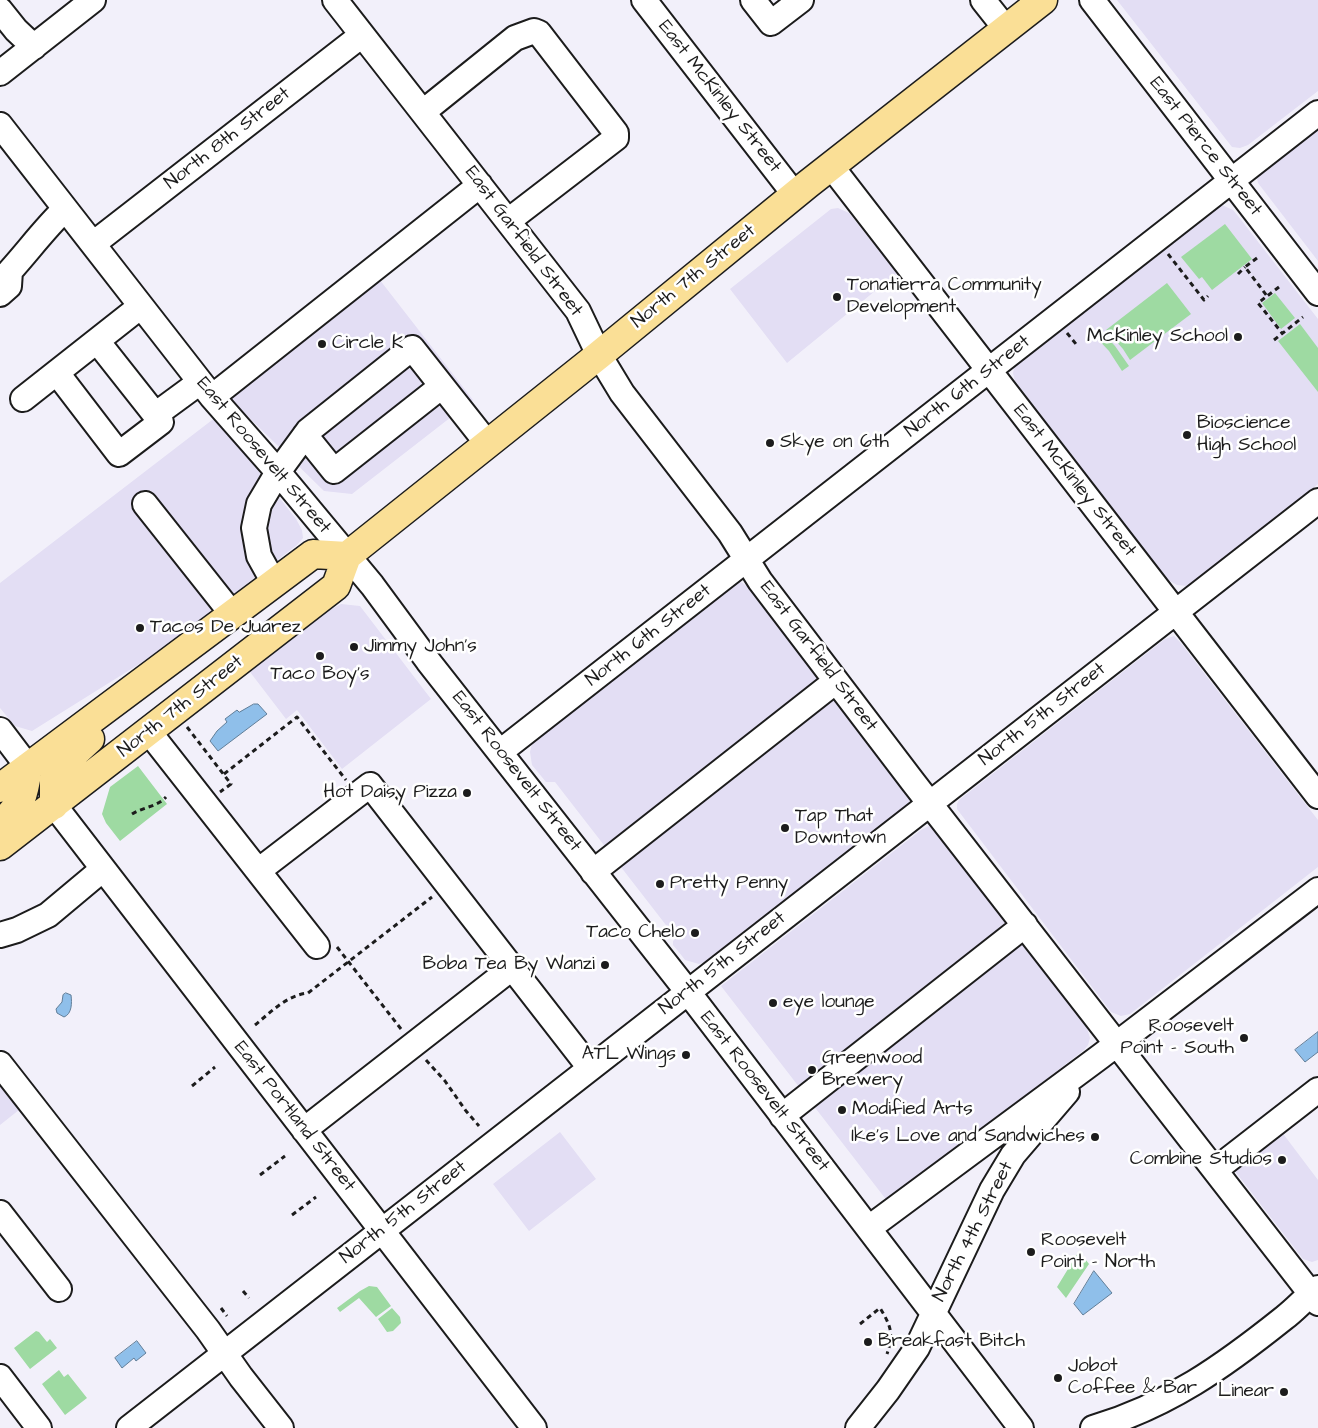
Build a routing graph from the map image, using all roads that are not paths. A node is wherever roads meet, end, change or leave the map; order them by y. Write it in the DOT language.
graph roads {
  1 [pos="93,0"];
  2 [pos="336,0"];
  3 [pos="644,0"];
  4 [pos="753,0"];
  5 [pos="801,0"];
  6 [pos="983,0"];
  7 [pos="1043,0"];
  8 [pos="1092,0"];
  9 [pos="0,10"];
  10 [pos="1006,30"];
  11 [pos="362,35"];
  12 [pos="34,46"];
  13 [pos="0,73"];
  14 [pos="422,112"];
  15 [pos="1318,113"];
  16 [pos="0,125"];
  17 [pos="831,166"];
  18 [pos="1232,181"];
  19 [pos="480,185"];
  20 [pos="795,195"];
  21 [pos="66,209"];
  22 [pos="508,221"];
  23 [pos="93,244"];
  24 [pos="1318,293"];
  25 [pos="0,294"];
  26 [pos="141,306"];
  27 [pos="96,342"];
  28 [pos="599,354"];
  29 [pos="989,370"];
  30 [pos="57,373"];
  31 [pos="442,386"];
  32 [pos="206,389"];
  33 [pos="23,399"];
  34 [pos="155,415"];
  35 [pos="305,435"];
  36 [pos="487,443"];
  37 [pos="278,472"];
  38 [pos="1318,501"];
  39 [pos="145,504"];
  40 [pos="347,556"];
  41 [pos="747,559"];
  42 [pos="274,583"];
  43 [pos="1176,612"];
  44 [pos="233,615"];
  45 [pos="836,681"];
  46 [pos="119,700"];
  47 [pos="0,730"];
  48 [pos="149,732"];
  49 [pos="500,752"];
  50 [pos="28,767"];
  51 [pos="0,788"];
  52 [pos="1318,796"];
  53 [pos="930,803"];
  54 [pos="54,806"];
  55 [pos="0,824"];
  56 [pos="0,846"];
  57 [pos="103,869"];
  58 [pos="258,871"];
  59 [pos="593,872"];
  60 [pos="1318,890"];
  61 [pos="1025,926"];
  62 [pos="0,935"];
  63 [pos="326,945"];
  64 [pos="513,967"];
  65 [pos="688,992"];
  66 [pos="1117,1044"];
  67 [pos="1094,1060"];
  68 [pos="0,1064"];
  69 [pos="590,1068"];
  70 [pos="1318,1090"];
  71 [pos="782,1116"];
  72 [pos="304,1130"];
  73 [pos="1215,1170"];
  74 [pos="2,1219"];
  75 [pos="869,1228"];
  76 [pos="382,1231"];
  77 [pos="59,1289"];
  78 [pos="1316,1295"];
  79 [pos="934,1314"];
  80 [pos="226,1352"];
  81 [pos="0,1377"];
  82 [pos="40,1428"];
  83 [pos="129,1428"];
  84 [pos="281,1428"];
  85 [pos="534,1428"];
  86 [pos="858,1428"];
  87 [pos="1021,1428"];
  88 [pos="1093,1428"];
  1 -- 12 [label="street"];
  2 -- 11 [label="street, East Garfield Street"];
  3 -- 20 [label="street, East McKinley Street"];
  4 -- 5 [label="street"];
  6 -- 10 [label="street"];
  7 -- 10 [label="main road, North 7th Street"];
  8 -- 18 [label="street, East Pierce Street"];
  9 -- 12 [label="street"];
  10 -- 17 [label="main road, North 7th Street"];
  11 -- 14 [label="street, East Garfield Street"];
  11 -- 23 [label="street, North 8th Street"];
  12 -- 13 [label="street"];
  14 -- 19 [label="street, East Garfield Street"];
  14 -- 22 [label="street"];
  15 -- 18 [label="street, North 6th Street"];
  16 -- 21 [label="street, East Roosevelt Street"];
  17 -- 20 [label="main road, North 7th Street"];
  17 -- 29 [label="street, East McKinley Street"];
  18 -- 24 [label="street, East Pierce Street"];
  18 -- 29 [label="street, North 6th Street"];
  19 -- 22 [label="street, East Garfield Street"];
  19 -- 32 [label="street"];
  20 -- 28 [label="main road, North 7th Street"];
  21 -- 23 [label="street, East Roosevelt Street"];
  21 -- 25 [label="street"];
  22 -- 28 [label="street, East Garfield Street"];
  23 -- 26 [label="street, East Roosevelt Street"];
  26 -- 27 [label="street"];
  26 -- 32 [label="street, East Roosevelt Street"];
  27 -- 30 [label="street"];
  27 -- 34 [label="street"];
  28 -- 36 [label="main road, North 7th Street"];
  28 -- 41 [label="street, East Garfield Street"];
  29 -- 41 [label="street, North 6th Street"];
  29 -- 43 [label="street, East McKinley Street"];
  30 -- 33 [label="street"];
  30 -- 34 [label="street"];
  31 -- 35 [label="street"];
  31 -- 35 [label="street"];
  31 -- 36 [label="street"];
  32 -- 34 [label="street"];
  32 -- 37 [label="street, East Roosevelt Street"];
  35 -- 37 [label="street"];
  36 -- 40 [label="main road, North 7th Street"];
  37 -- 40 [label="street, East Roosevelt Street"];
  37 -- 42 [label="street"];
  38 -- 43 [label="street, North 5th Street"];
  39 -- 44 [label="street"];
  40 -- 42 [label="main road"];
  40 -- 48 [label="main road, North 7th Street"];
  40 -- 49 [label="street, East Roosevelt Street"];
  41 -- 45 [label="street, East Garfield Street"];
  41 -- 49 [label="street, North 6th Street"];
  42 -- 44 [label="main road"];
  43 -- 52 [label="street, East McKinley Street"];
  43 -- 53 [label="street, North 5th Street"];
  44 -- 46 [label="main road"];
  45 -- 53 [label="street, East Garfield Street"];
  45 -- 59 [label="street"];
  46 -- 50 [label="main road"];
  46 -- 54 [label="main road"];
  47 -- 50 [label="street"];
  48 -- 54 [label="main road, North 7th Street"];
  48 -- 58 [label="street"];
  49 -- 59 [label="street, East Roosevelt Street"];
  50 -- 51 [label="main road"];
  50 -- 55 [label="main road"];
  53 -- 61 [label="street, East Garfield Street"];
  53 -- 65 [label="street, North 5th Street"];
  54 -- 56 [label="main road, North 7th Street"];
  54 -- 57 [label="street, East Portland Street"];
  57 -- 62 [label="street"];
  57 -- 72 [label="street, East Portland Street"];
  58 -- 63 [label="street"];
  58 -- 64 [label="street"];
  59 -- 65 [label="street, East Roosevelt Street"];
  60 -- 66 [label="street, North 4th Street"];
  61 -- 66 [label="street, East Garfield Street"];
  61 -- 71 [label="street"];
  64 -- 69 [label="street"];
  64 -- 72 [label="street"];
  65 -- 69 [label="street, North 5th Street"];
  65 -- 71 [label="street, East Roosevelt Street"];
  66 -- 67 [label="street, North 4th Street"];
  66 -- 73 [label="street, East Garfield Street"];
  67 -- 75 [label="street, North 4th Street"];
  67 -- 79 [label="street, North 4th Street"];
  68 -- 80 [label="street"];
  69 -- 76 [label="street, North 5th Street"];
  70 -- 73 [label="street"];
  71 -- 75 [label="street, East Roosevelt Street"];
  72 -- 76 [label="street, East Portland Street"];
  73 -- 78 [label="street, East Garfield Street"];
  74 -- 77 [label="street"];
  75 -- 79 [label="street, East Roosevelt Street"];
  76 -- 80 [label="street, North 5th Street"];
  76 -- 85 [label="street, East Portland Street"];
  78 -- 88 [label="street"];
  79 -- 86 [label="street, North 4th Street"];
  79 -- 87 [label="street, East Roosevelt Street"];
  80 -- 83 [label="street, North 5th Street"];
  80 -- 84 [label="street"];
  81 -- 82 [label="street"];
}
